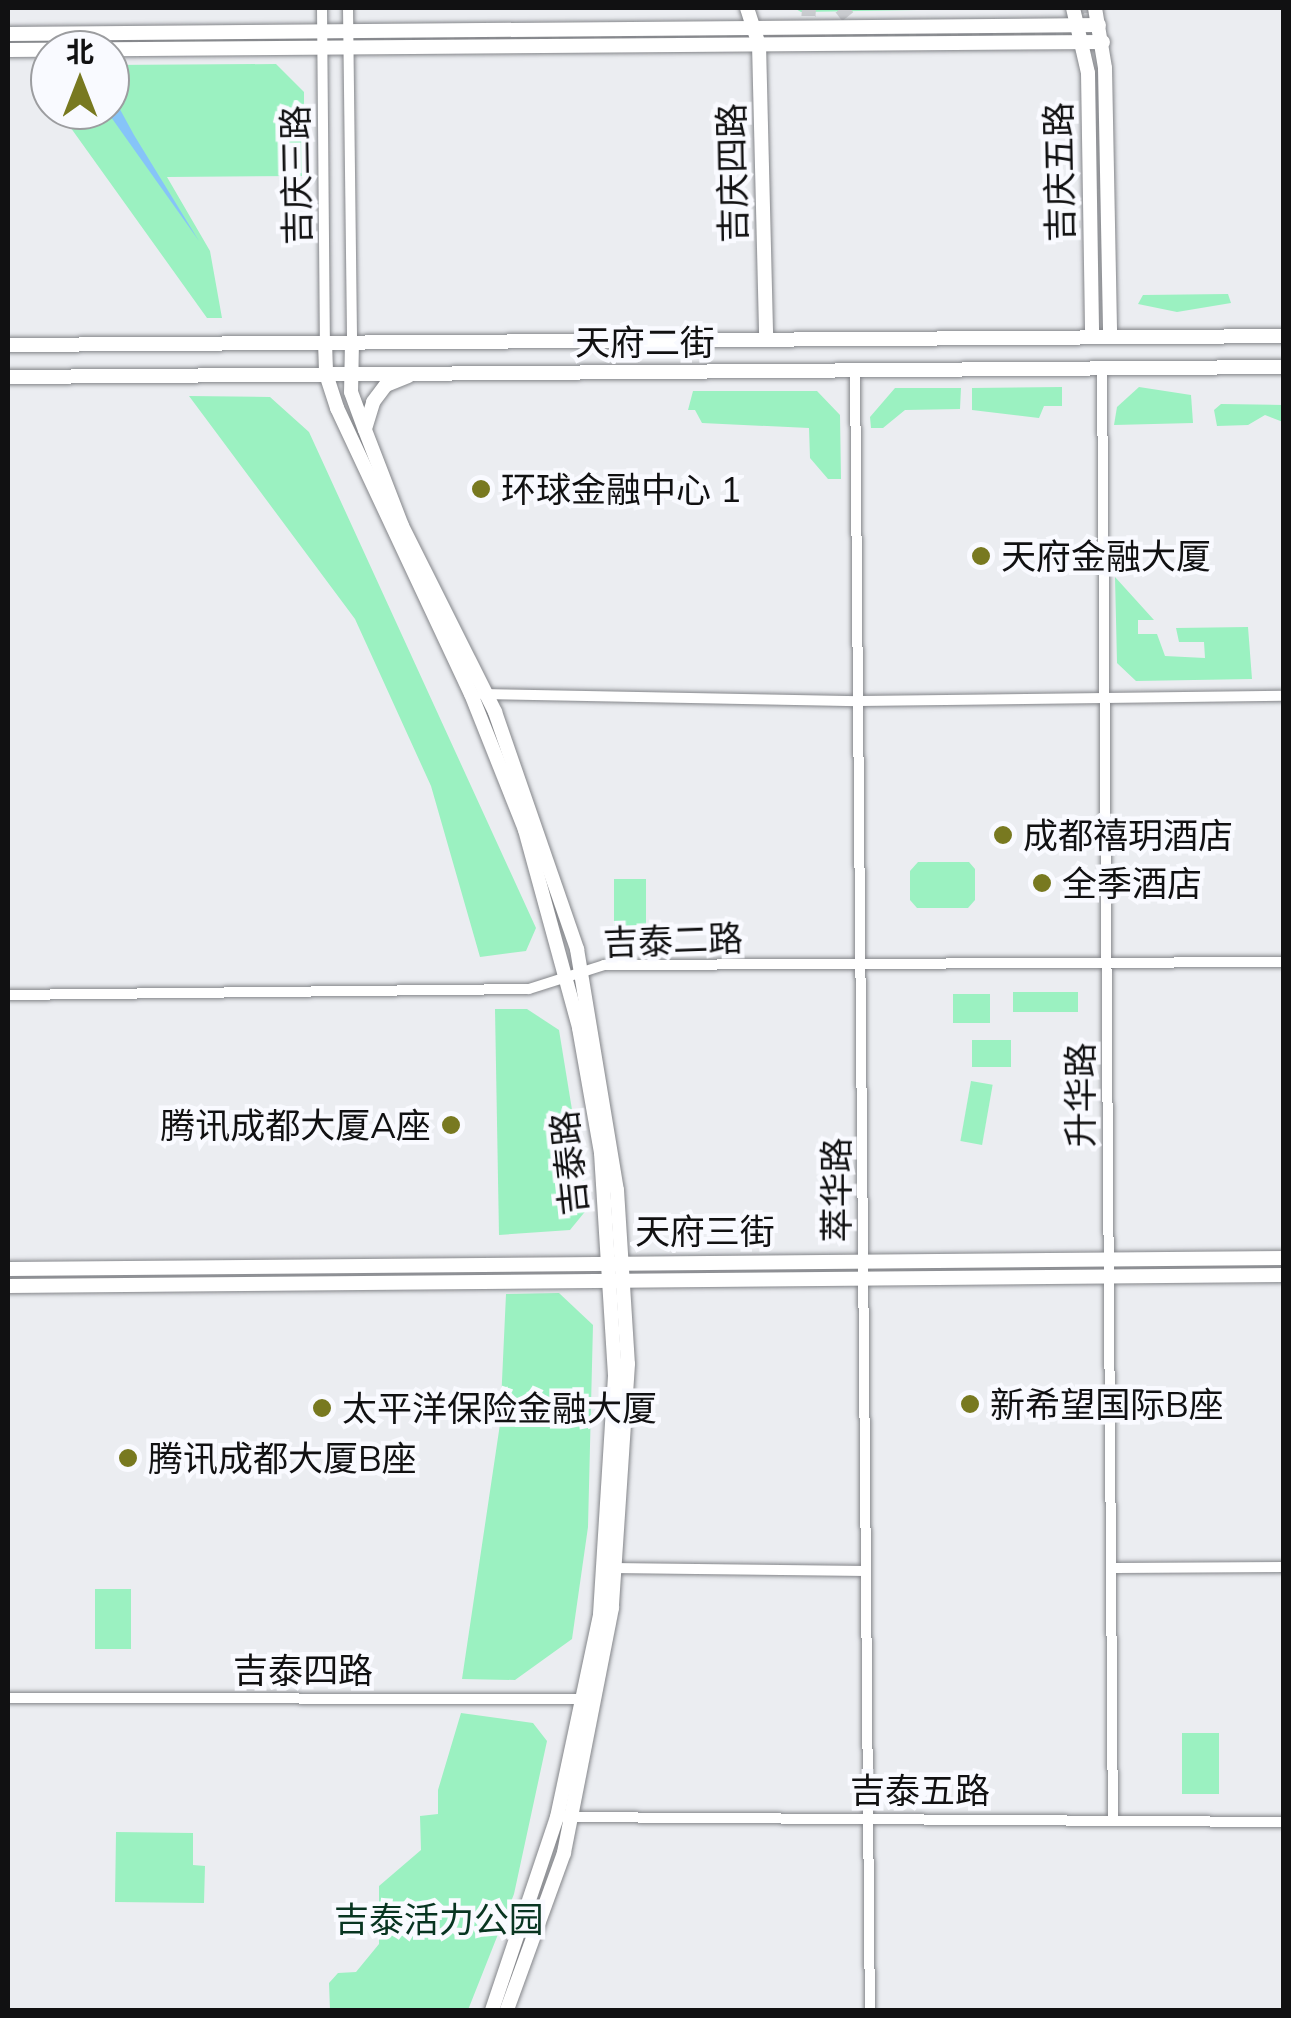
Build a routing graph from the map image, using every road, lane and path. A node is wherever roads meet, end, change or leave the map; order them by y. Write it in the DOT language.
graph roads {
  1 [pos="322,8"];
  2 [pos="348,8"];
  3 [pos="747,8"];
  4 [pos="1074,8"];
  5 [pos="1095,8"];
  6 [pos="1078,25"];
  7 [pos="1099,25"];
  8 [pos="753,28"];
  9 [pos="322,31"];
  10 [pos="348,31"];
  11 [pos="8,34"];
  12 [pos="1082,42"];
  13 [pos="1103,42"];
  14 [pos="759,44"];
  15 [pos="348,47"];
  16 [pos="322,48"];
  17 [pos="8,50"];
  18 [pos="1284,336"];
  19 [pos="1092,337"];
  20 [pos="1110,337"];
  21 [pos="766,339"];
  22 [pos="325,342"];
  23 [pos="352,342"];
  24 [pos="8,345"];
  25 [pos="1284,367"];
  26 [pos="1102,368"];
  27 [pos="855,370"];
  28 [pos="326,374"];
  29 [pos="350,374"];
  30 [pos="434,374"];
  31 [pos="8,377"];
  32 [pos="365,430"];
  33 [pos="479,694"];
  34 [pos="1284,696"];
  35 [pos="1104,698"];
  36 [pos="860,701"];
  37 [pos="1106,962"];
  38 [pos="1284,962"];
  39 [pos="862,964"];
  40 [pos="581,972"];
  41 [pos="566,978"];
  42 [pos="8,995"];
  43 [pos="1284,1258"];
  44 [pos="1108,1259"];
  45 [pos="864,1260"];
  46 [pos="615,1262"];
  47 [pos="8,1270"];
  48 [pos="1284,1274"];
  49 [pos="1109,1276"];
  50 [pos="864,1277"];
  51 [pos="616,1279"];
  52 [pos="8,1286"];
  53 [pos="1284,1567"];
  54 [pos="610,1568"];
  55 [pos="1111,1568"];
  56 [pos="866,1571"];
  57 [pos="8,1698"];
  58 [pos="591,1698"];
  59 [pos="565,1817"];
  60 [pos="868,1818"];
  61 [pos="1112,1820"];
  62 [pos="1284,1822"];
  63 [pos="492,2010"];
  64 [pos="507,2010"];
  65 [pos="870,2010"];
  1 -- 9 [label="street, 吉庆三路"];
  2 -- 10 [label="street, 吉庆三路"];
  3 -- 8 [label="street, 吉庆四路"];
  4 -- 6 [label="street, 吉庆五路"];
  5 -- 7 [label="street, 吉庆五路"];
  6 -- 7 [label="street"];
  6 -- 8 [label="street"];
  6 -- 12 [label="street, 吉庆五路"];
  7 -- 13 [label="street, 吉庆五路"];
  8 -- 10 [label="street"];
  8 -- 14 [label="street, 吉庆四路"];
  9 -- 10 [label="street"];
  9 -- 11 [label="street"];
  9 -- 16 [label="street, 吉庆三路"];
  10 -- 15 [label="street, 吉庆三路"];
  12 -- 13 [label="street"];
  12 -- 14 [label="street"];
  12 -- 19 [label="street, 吉庆五路"];
  13 -- 20 [label="street, 吉庆五路"];
  14 -- 15 [label="street"];
  14 -- 21 [label="street, 吉庆四路"];
  15 -- 16 [label="street"];
  15 -- 23 [label="street, 吉庆三路"];
  16 -- 17 [label="street"];
  16 -- 22 [label="street, 吉庆三路"];
  18 -- 20 [label="street, 天府二街"];
  19 -- 20 [label="street, 天府二街"];
  19 -- 21 [label="street, 天府二街"];
  21 -- 23 [label="street, 天府二街"];
  22 -- 23 [label="street, 天府二街"];
  22 -- 24 [label="street, 天府二街"];
  22 -- 28 [label="street, 吉泰路"];
  23 -- 29 [label="street, 吉泰路"];
  25 -- 26 [label="street, 天府二街"];
  26 -- 27 [label="street, 天府二街"];
  26 -- 35 [label="street, 升华路"];
  27 -- 30 [label="street, 天府二街"];
  27 -- 36 [label="street, 萃华路"];
  28 -- 29 [label="street, 天府二街"];
  28 -- 31 [label="street, 天府二街"];
  28 -- 33 [label="street, 吉泰路"];
  29 -- 30 [label="street, 天府二街"];
  29 -- 32 [label="street, 吉泰路"];
  30 -- 32 [label="street"];
  32 -- 33 [label="street, 吉泰路"];
  33 -- 36 [label="street"];
  33 -- 40 [label="street, 吉泰路"];
  33 -- 41 [label="street, 吉泰路"];
  34 -- 35 [label="street"];
  35 -- 36 [label="street"];
  35 -- 37 [label="street, 升华路"];
  36 -- 39 [label="street, 萃华路"];
  37 -- 38 [label="street, 吉泰二路"];
  37 -- 39 [label="street, 吉泰二路"];
  37 -- 44 [label="street, 升华路"];
  39 -- 40 [label="street, 吉泰二路"];
  39 -- 45 [label="street, 萃华路"];
  40 -- 41 [label="street, 吉泰二路"];
  40 -- 46 [label="street, 吉泰路"];
  41 -- 42 [label="street, 吉泰二路"];
  41 -- 46 [label="street, 吉泰路"];
  43 -- 44 [label="street, 天府三街"];
  44 -- 45 [label="street, 天府三街"];
  44 -- 49 [label="street, 升华路"];
  45 -- 46 [label="street, 天府三街"];
  45 -- 50 [label="street, 萃华路"];
  46 -- 47 [label="street, 天府三街"];
  46 -- 51 [label="street, 吉泰路"];
  48 -- 49 [label="street, 天府三街"];
  49 -- 50 [label="street, 天府三街"];
  49 -- 55 [label="street, 升华路"];
  50 -- 51 [label="street, 天府三街"];
  50 -- 56 [label="street, 萃华路"];
  51 -- 52 [label="street, 天府三街"];
  51 -- 54 [label="street, 吉泰路"];
  53 -- 55 [label="street"];
  54 -- 56 [label="street"];
  54 -- 58 [label="street, 吉泰路"];
  55 -- 61 [label="street, 升华路"];
  56 -- 60 [label="street, 萃华路"];
  57 -- 58 [label="street, 吉泰四路"];
  58 -- 59 [label="street, 吉泰路"];
  59 -- 60 [label="street, 吉泰五路"];
  59 -- 63 [label="street, 吉泰路"];
  59 -- 64 [label="street, 吉泰路"];
  60 -- 61 [label="street, 吉泰五路"];
  60 -- 65 [label="street, 萃华路"];
  61 -- 62 [label="street, 吉泰五路"];
}
